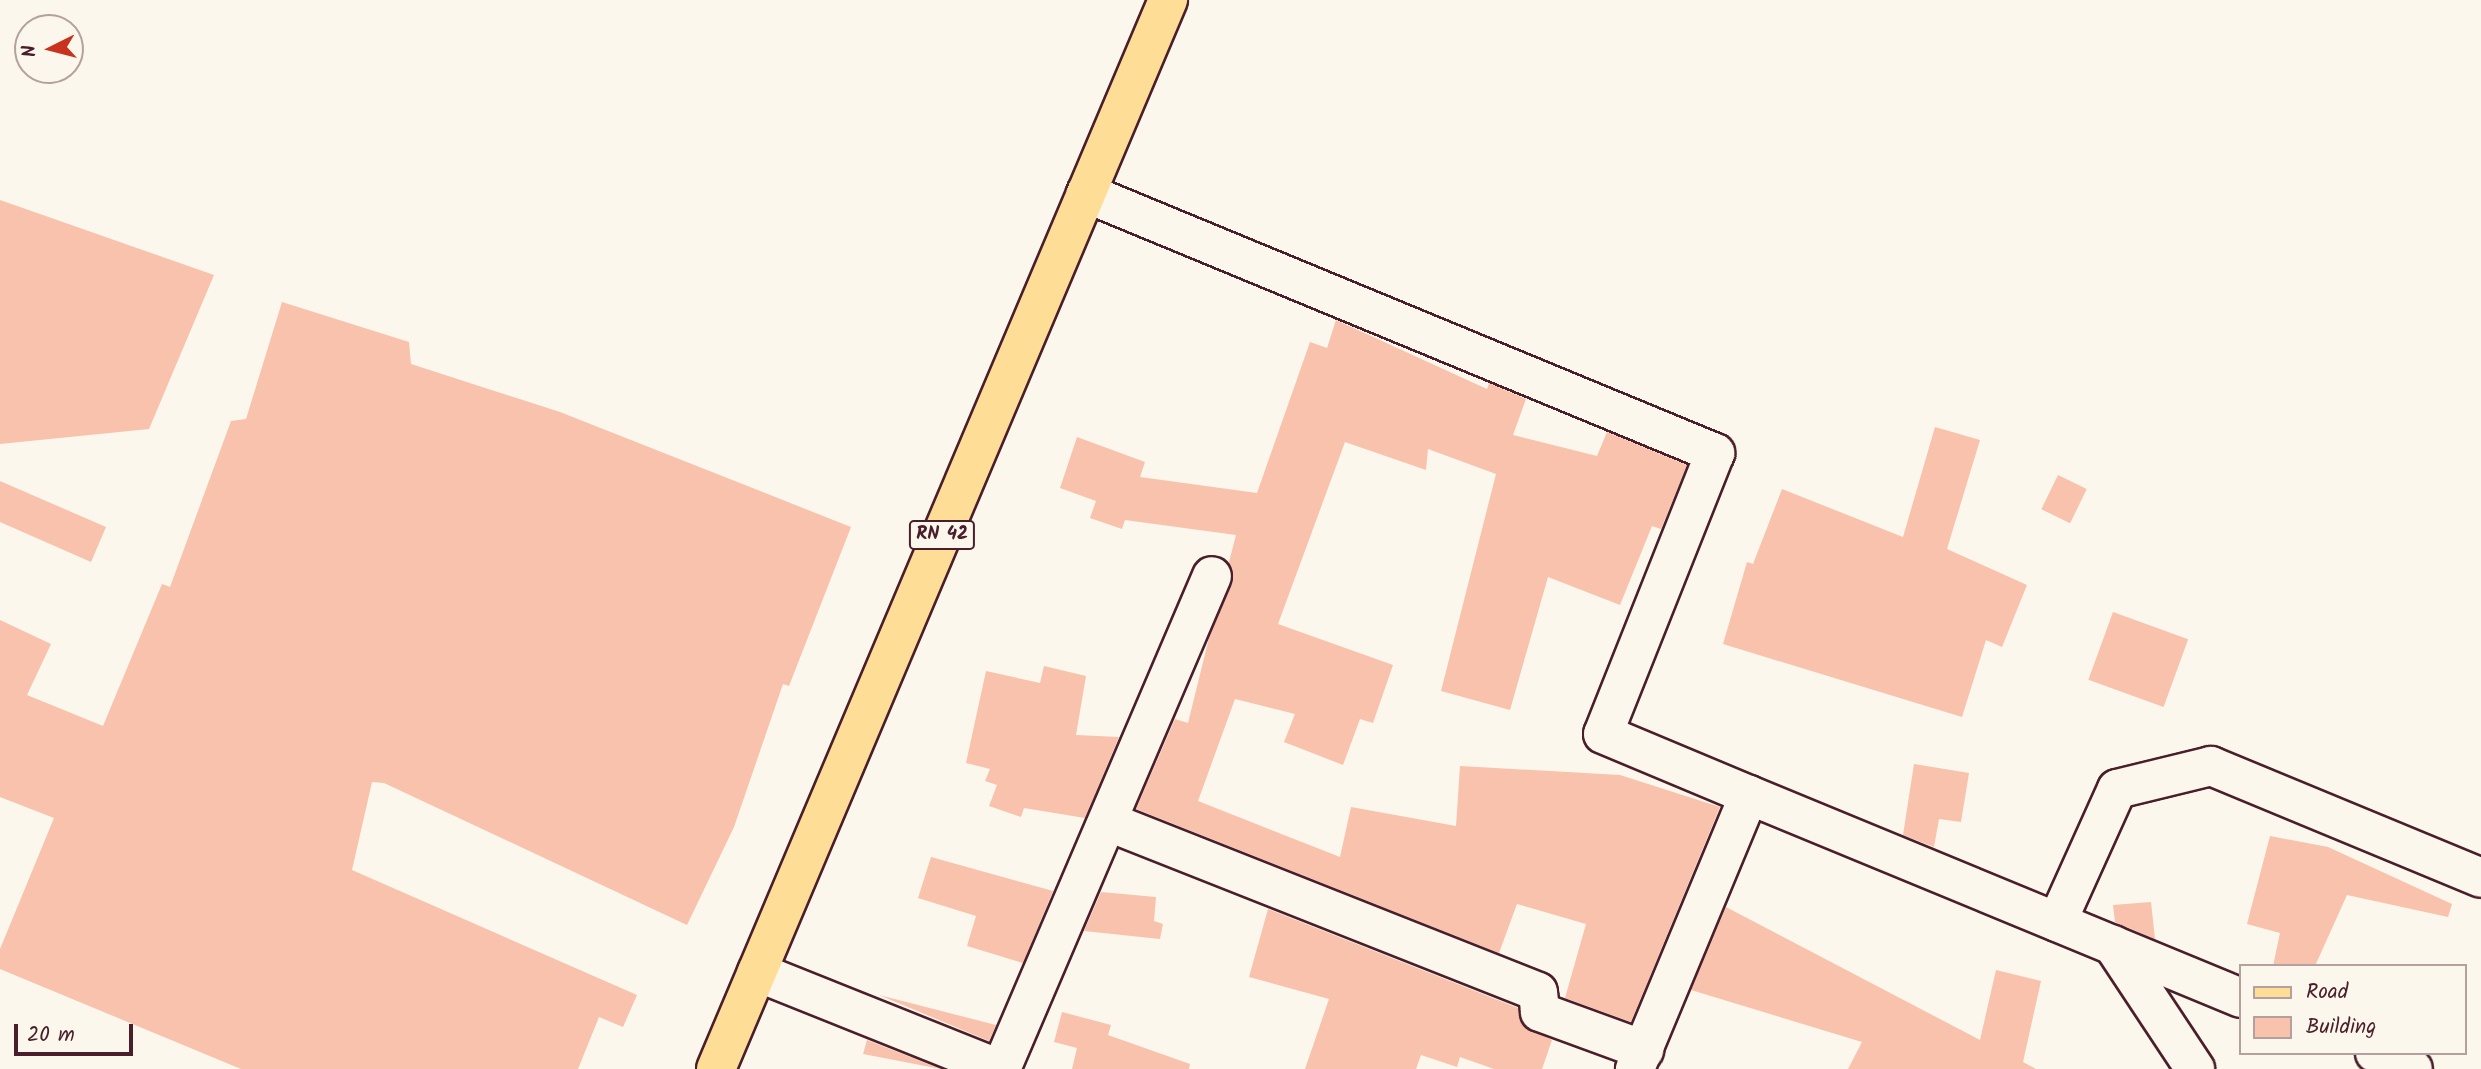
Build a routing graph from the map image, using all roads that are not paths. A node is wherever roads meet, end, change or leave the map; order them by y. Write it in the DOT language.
graph roads {
  1 [pos="1168,0"];
  2 [pos="1086,192"];
  3 [pos="1212,576"];
  4 [pos="1749,795"];
  5 [pos="1109,822"];
  6 [pos="2481,878"];
  7 [pos="2057,922"];
  8 [pos="2113,945"];
  9 [pos="757,972"];
  10 [pos="2240,998"];
  11 [pos="2380,1055"];
  12 [pos="1640,1059"];
  13 [pos="716,1069"];
  14 [pos="1000,1069"];
  15 [pos="2195,1069"];
  16 [pos="2413,1069"];
  1 -- 2 [label="main road, RN 42"];
  2 -- 4 [label="street"];
  2 -- 9 [label="main road, RN 42"];
  3 -- 5 [label="street"];
  4 -- 7 [label="street"];
  4 -- 12 [label="street"];
  5 -- 12 [label="street"];
  5 -- 14 [label="street"];
  6 -- 7 [label="street"];
  7 -- 8 [label="street"];
  8 -- 10 [label="street"];
  8 -- 15 [label="street"];
  9 -- 13 [label="main road, RN 42"];
  9 -- 14 [label="street"];
  11 -- 16 [label="street"];
}
